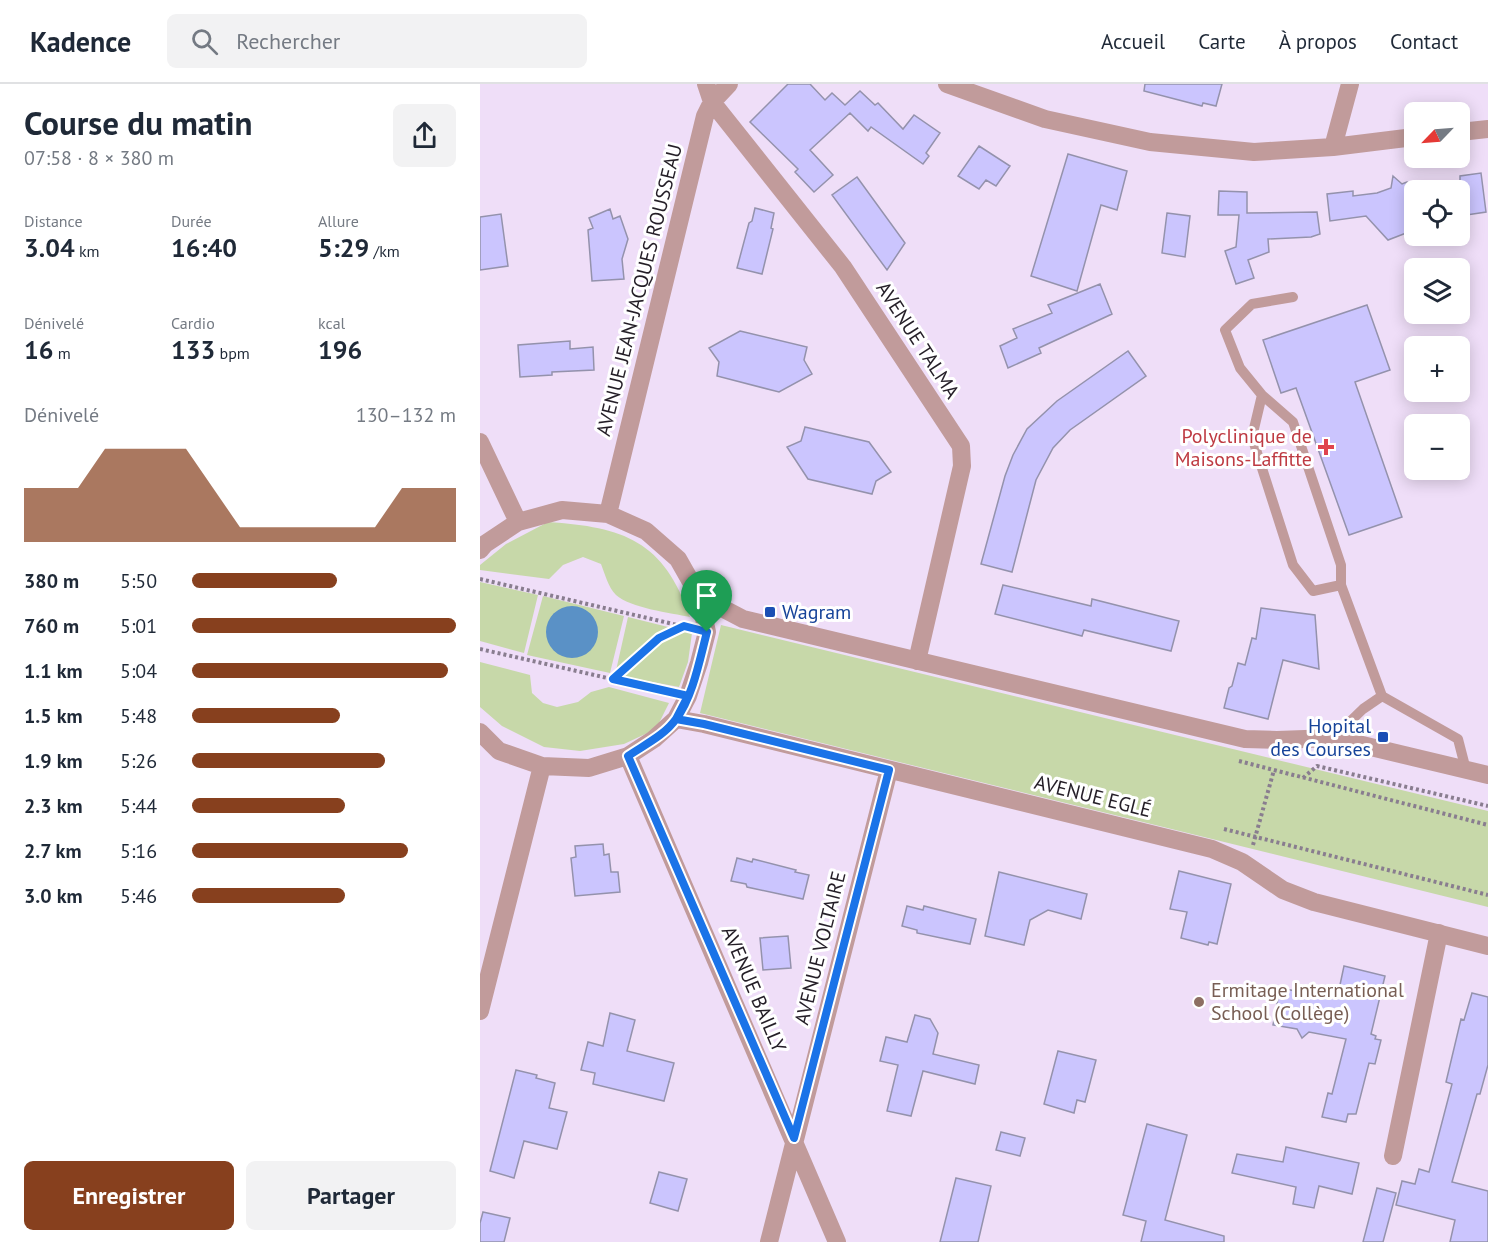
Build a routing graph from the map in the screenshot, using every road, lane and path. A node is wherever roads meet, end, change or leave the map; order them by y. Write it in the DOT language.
graph roads {
  1 [pos="706,84"];
  2 [pos="729,84"];
  3 [pos="947,84"];
  4 [pos="1350,84"];
  5 [pos="712,102"];
  6 [pos="1488,129"];
  7 [pos="1470,131"];
  8 [pos="1404,138"];
  9 [pos="1333,147"];
  10 [pos="1293,297"];
  11 [pos="1262,395"];
  12 [pos="480,442"];
  13 [pos="608,514"];
  14 [pos="518,522"];
  15 [pos="480,550"];
  16 [pos="480,579"];
  17 [pos="1341,585"];
  18 [pos="699,596"];
  19 [pos="684,626"];
  20 [pos="707,632"];
  21 [pos="480,649"];
  22 [pos="917,661"];
  23 [pos="613,679"];
  24 [pos="688,696"];
  25 [pos="1382,696"];
  26 [pos="676,719"];
  27 [pos="480,732"];
  28 [pos="1333,738"];
  29 [pos="628,756"];
  30 [pos="542,766"];
  31 [pos="889,770"];
  32 [pos="1466,770"];
  33 [pos="1488,775"];
  34 [pos="1302,778"];
  35 [pos="1488,806"];
  36 [pos="1488,825"];
  37 [pos="1252,846"];
  38 [pos="1439,933"];
  39 [pos="1488,946"];
  40 [pos="480,1011"];
  41 [pos="794,1138"];
  42 [pos="1394,1156"];
  43 [pos="769,1242"];
  44 [pos="837,1242"];
  1 -- 5 [label="street, AVENUE TALMA"];
  2 -- 5 [label="street, AVENUE JEAN-JACQUES ROUSSEAU"];
  3 -- 9 [label="street"];
  4 -- 9 [label="street"];
  5 -- 13 [label="street, AVENUE JEAN-JACQUES ROUSSEAU"];
  5 -- 22 [label="street, AVENUE TALMA"];
  6 -- 7 [label="street"];
  8 -- 9 [label="street"];
  10 -- 11 [label="lane"];
  11 -- 17 [label="lane"];
  11 -- 17 [label="lane"];
  12 -- 14 [label="street"];
  13 -- 14 [label="street"];
  13 -- 18 [label="street"];
  14 -- 15 [label="street"];
  16 -- 19 [label="path"];
  17 -- 25 [label="lane"];
  18 -- 20 [label="street"];
  18 -- 22 [label="street"];
  19 -- 20 [label="path"];
  19 -- 23 [label="path"];
  20 -- 24 [label="street"];
  21 -- 23 [label="path"];
  22 -- 28 [label="street"];
  23 -- 24 [label="path"];
  24 -- 26 [label="street"];
  25 -- 28 [label="lane"];
  25 -- 32 [label="lane"];
  26 -- 29 [label="street"];
  26 -- 31 [label="street, AVENUE EGLÉ"];
  27 -- 30 [label="street"];
  28 -- 32 [label="street"];
  29 -- 30 [label="street"];
  29 -- 41 [label="street, AVENUE BAILLY"];
  30 -- 40 [label="street"];
  31 -- 38 [label="street, AVENUE EGLÉ"];
  31 -- 41 [label="street, AVENUE VOLTAIRE"];
  32 -- 33 [label="street"];
  34 -- 35 [label="path"];
  34 -- 36 [label="path"];
  34 -- 37 [label="path"];
  38 -- 39 [label="street, AVENUE EGLÉ"];
  38 -- 42 [label="street"];
  41 -- 43 [label="street, AVENUE VOLTAIRE"];
  41 -- 44 [label="street, AVENUE BAILLY"];
}
